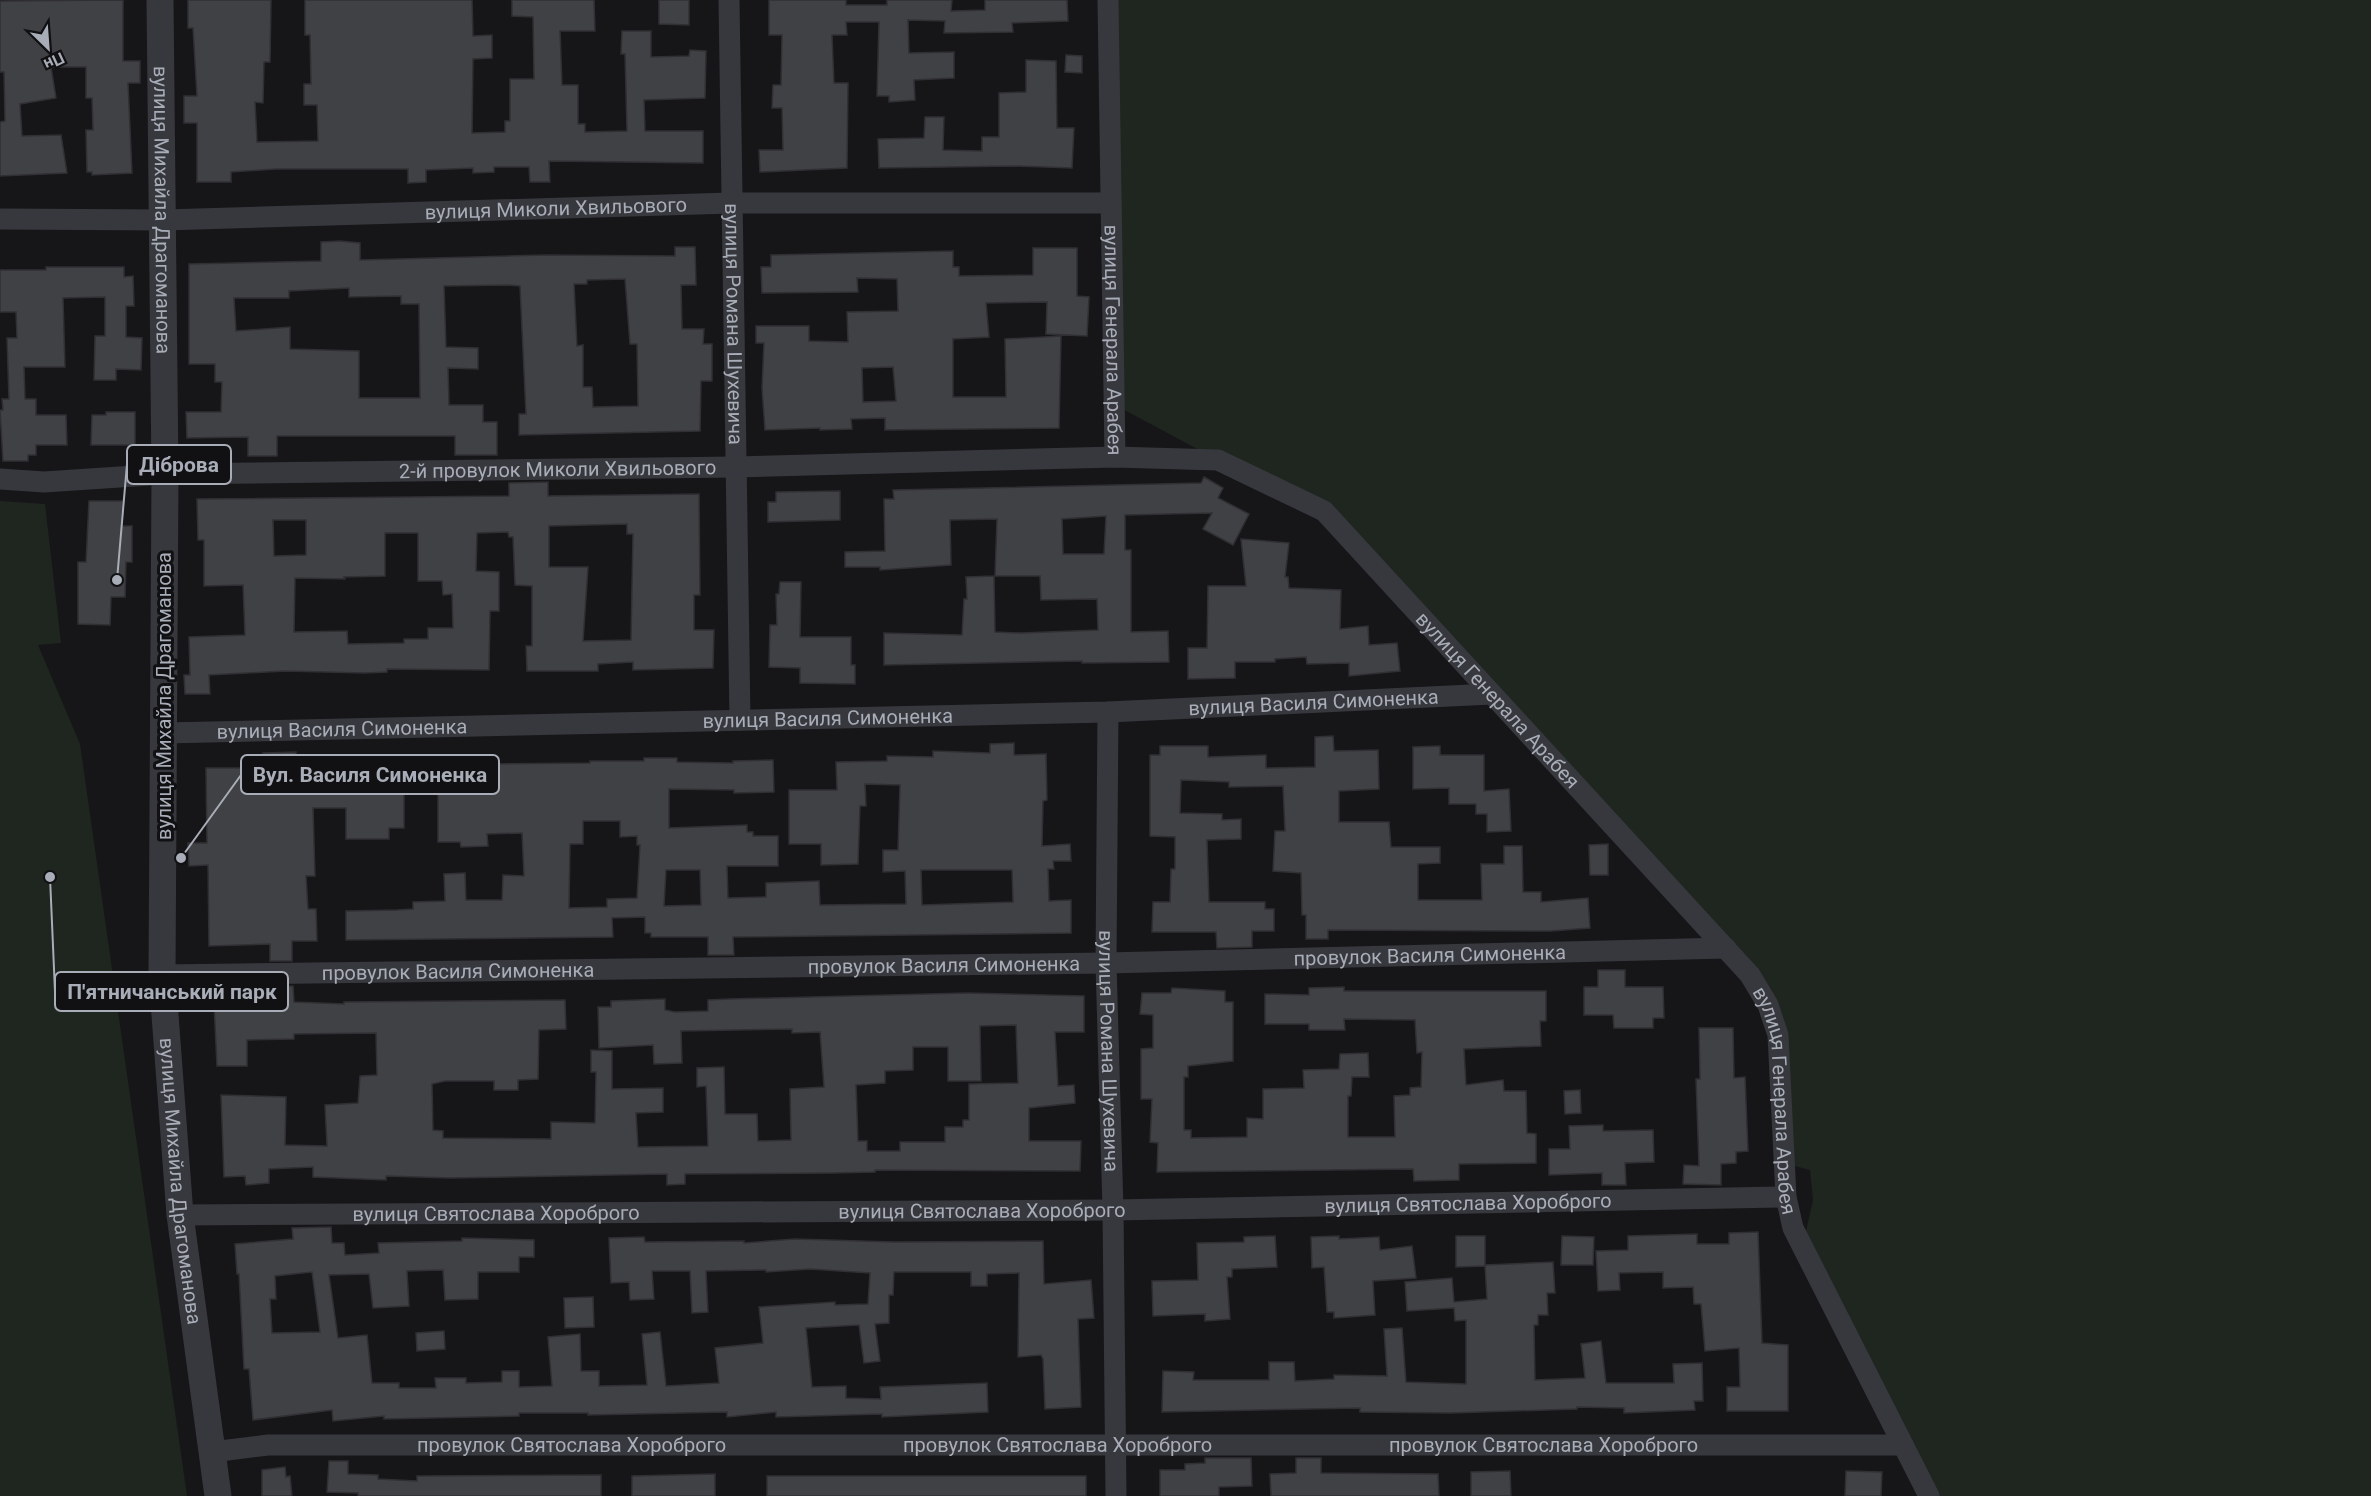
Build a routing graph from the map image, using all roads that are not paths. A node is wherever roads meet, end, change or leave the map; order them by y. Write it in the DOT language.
graph roads {
  1 [pos="160,0"];
  2 [pos="729,0"];
  3 [pos="1108,0"];
  4 [pos="731,203"];
  5 [pos="1111,203"];
  6 [pos="0,219"];
  7 [pos="164,220"];
  8 [pos="1115,457"];
  9 [pos="736,467"];
  10 [pos="165,474"];
  11 [pos="0,478"];
  12 [pos="1492,694"];
  13 [pos="1108,712"];
  14 [pos="740,720"];
  15 [pos="164,733"];
  16 [pos="1726,948"];
  17 [pos="1106,963"];
  18 [pos="162,975"];
  19 [pos="1786,1197"];
  20 [pos="1113,1210"];
  21 [pos="180,1215"];
  22 [pos="1115,1444"];
  23 [pos="1903,1445"];
  24 [pos="212,1452"];
  25 [pos="218,1496"];
  26 [pos="1116,1496"];
  27 [pos="1929,1496"];
  1 -- 7 [label="street, вулиця Михайла Драгоманова"];
  2 -- 4 [label="street, вулиця Романа Шухевича"];
  3 -- 5 [label="street, вулиця Генерала Арабея"];
  4 -- 5 [label="street, вулиця Миколи Хвильового"];
  4 -- 7 [label="street, вулиця Миколи Хвильового"];
  4 -- 9 [label="street, вулиця Романа Шухевича"];
  5 -- 8 [label="street, вулиця Генерала Арабея"];
  6 -- 7 [label="street, вулиця Миколи Хвильового"];
  7 -- 10 [label="street, вулиця Михайла Драгоманова"];
  8 -- 9 [label="street, 2-й провулок Миколи Хвильового"];
  8 -- 12 [label="street, вулиця Генерала Арабея"];
  9 -- 10 [label="street, 2-й провулок Миколи Хвильового"];
  9 -- 14 [label="street, вулиця Романа Шухевича"];
  10 -- 11 [label="street, 2-й провулок Миколи Хвильового"];
  10 -- 15 [label="street, вулиця Михайла Драгоманова"];
  12 -- 13 [label="street, вулиця Василя Симоненка"];
  12 -- 16 [label="street, вулиця Генерала Арабея"];
  13 -- 14 [label="street, вулиця Василя Симоненка"];
  13 -- 17 [label="street, вулиця Романа Шухевича"];
  14 -- 15 [label="street, вулиця Василя Симоненка"];
  15 -- 18 [label="street, вулиця Михайла Драгоманова"];
  16 -- 17 [label="street, провулок Василя Симоненка"];
  16 -- 19 [label="street, вулиця Генерала Арабея"];
  17 -- 18 [label="street, провулок Василя Симоненка"];
  17 -- 20 [label="street, вулиця Романа Шухевича"];
  18 -- 21 [label="street, вулиця Михайла Драгоманова"];
  19 -- 20 [label="street, вулиця Святослава Хороброго"];
  19 -- 23 [label="street, вулиця Генерала Арабея"];
  20 -- 21 [label="street, вулиця Святослава Хороброго"];
  20 -- 22 [label="street, вулиця Романа Шухевича"];
  21 -- 24 [label="street, вулиця Михайла Драгоманова"];
  22 -- 23 [label="street, провулок Святослава Хороброго"];
  22 -- 24 [label="street, провулок Святослава Хороброго"];
  22 -- 26 [label="street, вулиця Романа Шухевича"];
  23 -- 27 [label="street, вулиця Генерала Арабея"];
  24 -- 25 [label="street, вулиця Михайла Драгоманова"];
}
